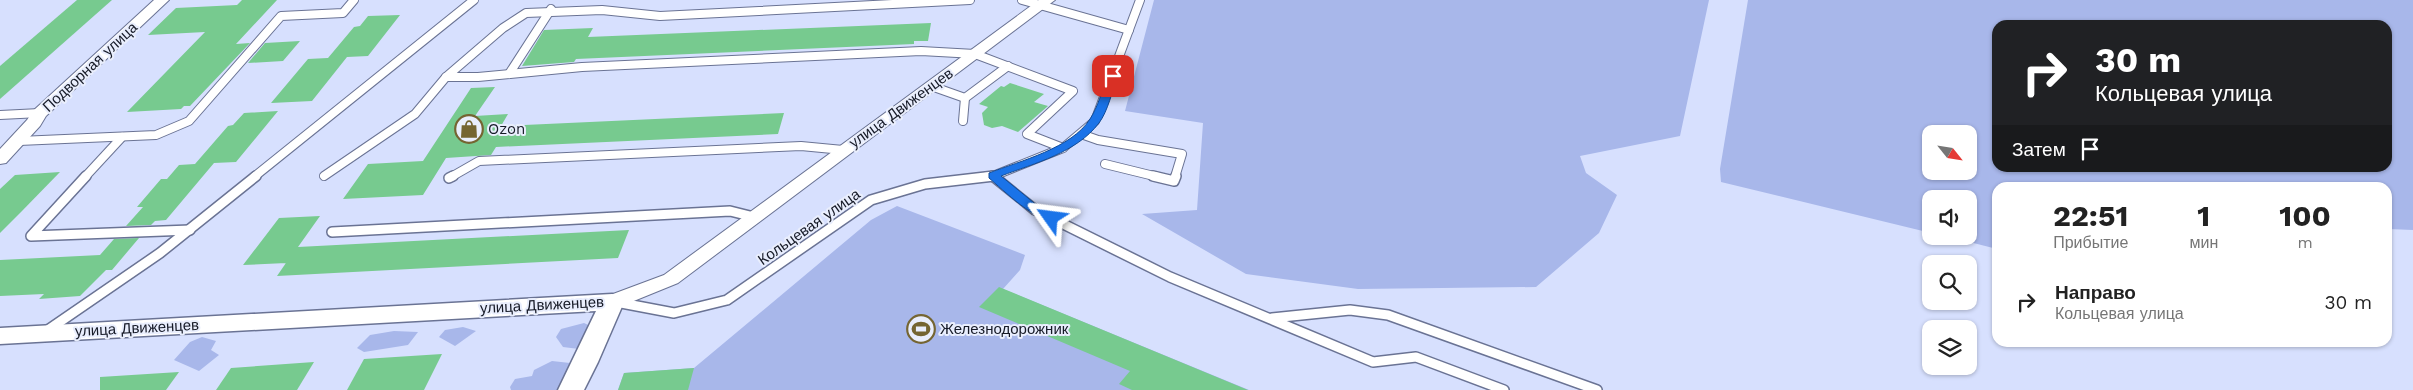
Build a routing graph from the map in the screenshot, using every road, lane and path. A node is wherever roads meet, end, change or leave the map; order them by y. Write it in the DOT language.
graph roads {
  1 [pos="162,0"];
  2 [pos="354,0"];
  3 [pos="474,0"];
  4 [pos="970,0"];
  5 [pos="1022,0"];
  6 [pos="1140,0"];
  7 [pos="948,1"];
  8 [pos="1044,3"];
  9 [pos="551,10"];
  10 [pos="1129,30"];
  11 [pos="975,54"];
  12 [pos="1008,66"];
  13 [pos="510,74"];
  14 [pos="446,77"];
  15 [pos="931,86"];
  16 [pos="965,98"];
  17 [pos="40,113"];
  18 [pos="0,115"];
  19 [pos="963,121"];
  20 [pos="1081,134"];
  21 [pos="122,137"];
  22 [pos="19,140"];
  23 [pos="1063,148"];
  24 [pos="843,150"];
  25 [pos="0,159"];
  26 [pos="1105,164"];
  27 [pos="324,176"];
  28 [pos="993,176"];
  29 [pos="449,178"];
  30 [pos="754,217"];
  31 [pos="190,230"];
  32 [pos="332,232"];
  33 [pos="612,302"];
  34 [pos="1269,318"];
  35 [pos="42,333"];
  36 [pos="0,336"];
  37 [pos="571,390"];
  38 [pos="1504,390"];
  39 [pos="1596,390"];
  1 -- 17 [label="street, Подворная улица"];
  2 -- 21 [label="lane"];
  3 -- 31 [label="lane"];
  4 -- 7 [label="lane"];
  5 -- 8 [label="lane"];
  6 -- 10 [label="lane, Кольцевая улица"];
  7 -- 9 [label="lane"];
  8 -- 10 [label="lane"];
  8 -- 11 [label="street, улица Движенцев"];
  9 -- 13 [label="lane"];
  9 -- 14 [label="lane"];
  10 -- 20 [label="lane, Кольцевая улица"];
  11 -- 12 [label="lane"];
  11 -- 13 [label="lane"];
  11 -- 15 [label="street, улица Движенцев"];
  12 -- 16 [label="lane"];
  12 -- 23 [label="lane"];
  13 -- 14 [label="lane"];
  14 -- 27 [label="lane"];
  15 -- 16 [label="lane"];
  15 -- 24 [label="street, улица Движенцев"];
  16 -- 19 [label="lane"];
  17 -- 18 [label="lane"];
  17 -- 22 [label="street, Подворная улица"];
  20 -- 23 [label="lane, Кольцевая улица"];
  20 -- 26 [label="lane"];
  21 -- 22 [label="lane"];
  21 -- 31 [label="lane"];
  22 -- 25 [label="street, Подворная улица"];
  23 -- 28 [label="lane, Кольцевая улица"];
  24 -- 29 [label="lane"];
  24 -- 30 [label="street, улица Движенцев"];
  28 -- 33 [label="lane, Кольцевая улица"];
  28 -- 34 [label="lane"];
  30 -- 32 [label="lane"];
  30 -- 33 [label="street, улица Движенцев"];
  31 -- 35 [label="lane"];
  33 -- 35 [label="street, улица Движенцев"];
  33 -- 37 [label="street"];
  34 -- 38 [label="lane"];
  34 -- 39 [label="lane"];
  35 -- 36 [label="street, улица Движенцев"];
}
